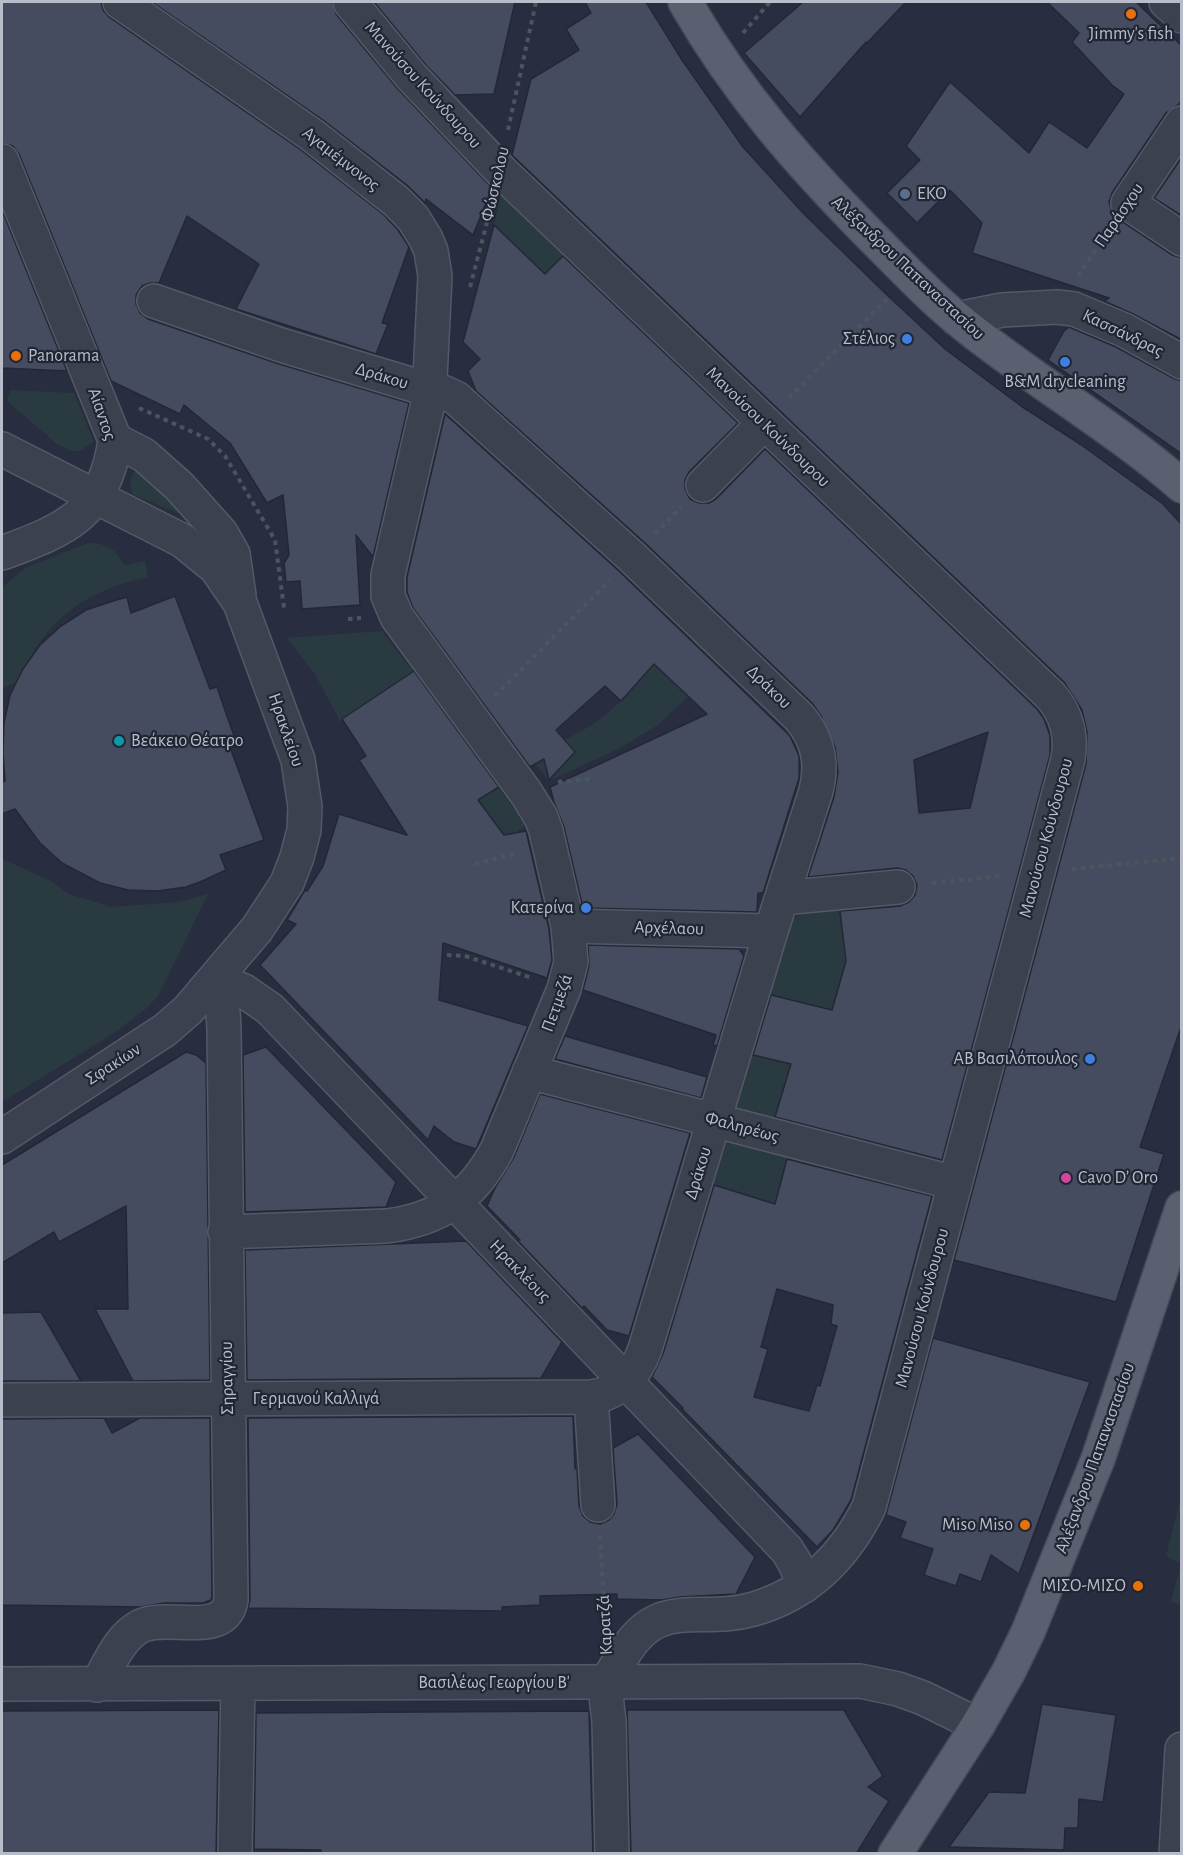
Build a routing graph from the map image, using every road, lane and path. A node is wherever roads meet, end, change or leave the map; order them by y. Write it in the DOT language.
graph roads {
  1 [pos="120,2"];
  2 [pos="350,2"];
  3 [pos="536,2"];
  4 [pos="685,2"];
  5 [pos="1166,2"];
  6 [pos="1182,16"];
  7 [pos="1182,123"];
  8 [pos="2,161"];
  9 [pos="499,169"];
  10 [pos="1128,203"];
  11 [pos="1182,239"];
  12 [pos="910,275"];
  13 [pos="468,295"];
  14 [pos="154,301"];
  15 [pos="1057,307"];
  16 [pos="957,319"];
  17 [pos="1182,362"];
  18 [pos="429,390"];
  19 [pos="764,423"];
  20 [pos="115,440"];
  21 [pos="2,449"];
  22 [pos="703,485"];
  23 [pos="1182,486"];
  24 [pos="97,496"];
  25 [pos="2,554"];
  26 [pos="632,557"];
  27 [pos="240,603"];
  28 [pos="472,719"];
  29 [pos="526,851"];
  30 [pos="476,864"];
  31 [pos="898,887"];
  32 [pos="782,898"];
  33 [pos="568,926"];
  34 [pos="771,931"];
  35 [pos="447,955"];
  36 [pos="215,979"];
  37 [pos="537,980"];
  38 [pos="529,1072"];
  39 [pos="714,1120"];
  40 [pos="2,1137"];
  41 [pos="955,1183"];
  42 [pos="455,1202"];
  43 [pos="1182,1208"];
  44 [pos="225,1232"];
  45 [pos="1173,1255"];
  46 [pos="626,1381"];
  47 [pos="591,1397"];
  48 [pos="227,1399"];
  49 [pos="2,1400"];
  50 [pos="598,1505"];
  51 [pos="804,1586"];
  52 [pos="605,1630"];
  53 [pos="608,1682"];
  54 [pos="2,1684"];
  55 [pos="238,1684"];
  56 [pos="97,1685"];
  57 [pos="978,1725"];
  58 [pos="1182,1749"];
  59 [pos="235,1854"];
  60 [pos="612,1854"];
  61 [pos="895,1854"];
  62 [pos="1176,1854"];
  1 -- 18 [label="street, Αγαμέμνονος"];
  2 -- 9 [label="street, Μανούσου Κούνδουρου"];
  3 -- 9 [label="path, Φώσκολου"];
  4 -- 12 [label="main road, Αλέξανδρου Παπαναστασίου"];
  5 -- 6 [label="street"];
  7 -- 10 [label="street, Παράσχου"];
  8 -- 20 [label="street, Αίαντος"];
  9 -- 13 [label="path, Φώσκολου"];
  9 -- 19 [label="street, Μανούσου Κούνδουρου"];
  10 -- 11 [label="street"];
  10 -- 15 [label="path, Παράσχου"];
  12 -- 16 [label="main road, Αλέξανδρου Παπαναστασίου"];
  12 -- 19 [label="path"];
  14 -- 18 [label="street, Δράκου"];
  15 -- 16 [label="street, Κασσάνδρας"];
  15 -- 17 [label="street, Κασσάνδρας"];
  16 -- 23 [label="main road, Αλέξανδρου Παπαναστασίου"];
  18 -- 26 [label="street, Δράκου"];
  18 -- 28 [label="street, Πετμεζά"];
  19 -- 22 [label="street"];
  19 -- 41 [label="street, Μανούσου Κούνδουρου"];
  20 -- 24 [label="street, Αίαντος"];
  20 -- 27 [label="street, Ηρακλείου"];
  21 -- 24 [label="street, Ηρακλείου"];
  22 -- 26 [label="path"];
  24 -- 25 [label="street, Αίαντος"];
  24 -- 27 [label="street, Ηρακλείου"];
  26 -- 28 [label="path"];
  26 -- 32 [label="street, Δράκου"];
  27 -- 36 [label="street, Ηρακλείου"];
  28 -- 33 [label="street, Πετμεζά"];
  29 -- 30 [label="path"];
  31 -- 32 [label="street"];
  32 -- 34 [label="street, Δράκου"];
  33 -- 34 [label="street, Αρχέλαου"];
  33 -- 38 [label="street, Πετμεζά"];
  34 -- 39 [label="street, Δράκου"];
  35 -- 37 [label="path"];
  36 -- 40 [label="street, Σφακίων"];
  36 -- 42 [label="street, Ηρακλέους"];
  36 -- 44 [label="street, Σηραγγίου"];
  38 -- 39 [label="street, Φαληρέως"];
  38 -- 42 [label="street, Πετμεζά"];
  39 -- 41 [label="street, Φαληρέως"];
  39 -- 46 [label="street, Δράκου"];
  41 -- 51 [label="street, Μανούσου Κούνδουρου"];
  42 -- 44 [label="street, Πετμεζά"];
  42 -- 46 [label="street, Ηρακλέους"];
  43 -- 45 [label="main road, Αλέξανδρου Παπαναστασίου"];
  44 -- 48 [label="street, Σηραγγίου"];
  45 -- 57 [label="main road, Αλέξανδρου Παπαναστασίου"];
  46 -- 47 [label="street, Γερμανού Καλλιγά"];
  46 -- 51 [label="street, Ηρακλέους"];
  47 -- 48 [label="street, Γερμανού Καλλιγά"];
  47 -- 50 [label="street"];
  48 -- 49 [label="street, Γερμανού Καλλιγά"];
  48 -- 56 [label="street, Σηραγγίου"];
  50 -- 52 [label="path, Καρατζά"];
  51 -- 53 [label="street, Μανούσου Κούνδουρου"];
  53 -- 55 [label="street, Βασιλέως Γεωργίου Β'"];
  53 -- 57 [label="street, Βασιλέως Γεωργίου Β'"];
  53 -- 60 [label="street"];
  54 -- 56 [label="street, Βασιλέως Γεωργίου Β'"];
  55 -- 56 [label="street, Βασιλέως Γεωργίου Β'"];
  55 -- 59 [label="street"];
  57 -- 61 [label="main road, Αλέξανδρου Παπαναστασίου"];
  58 -- 62 [label="street"];
}
